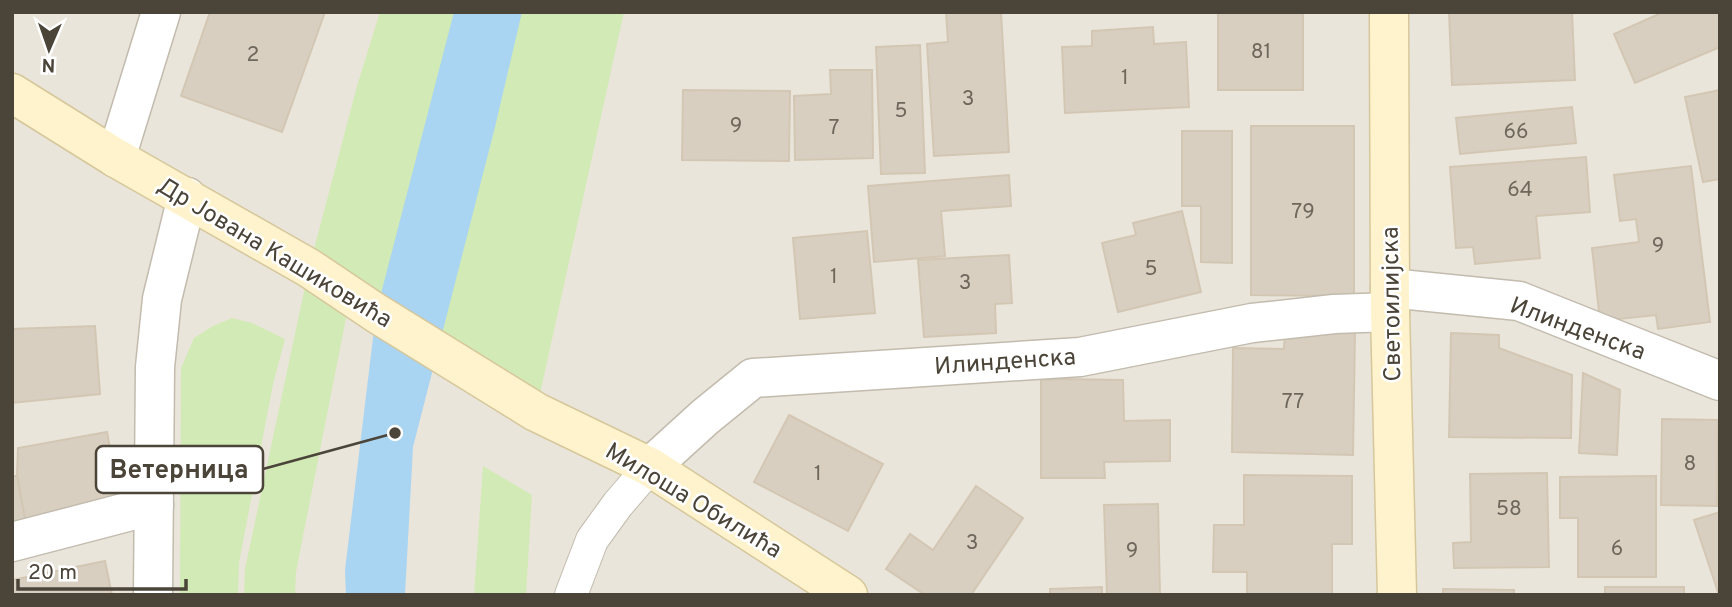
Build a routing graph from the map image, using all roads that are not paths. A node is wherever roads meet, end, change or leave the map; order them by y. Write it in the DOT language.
graph roads {
  1 [pos="161,12"];
  2 [pos="1389,12"];
  3 [pos="12,93"];
  4 [pos="116,158"];
  5 [pos="187,197"];
  6 [pos="1390,300"];
  7 [pos="1720,381"];
  8 [pos="536,412"];
  9 [pos="650,467"];
  10 [pos="154,505"];
  11 [pos="12,542"];
  12 [pos="153,595"];
  13 [pos="571,595"];
  14 [pos="848,595"];
  15 [pos="1396,595"];
  1 -- 4 [label="street"];
  2 -- 6 [label="street, Светоилијска"];
  3 -- 4 [label="street, Др Јована Кашиковића"];
  4 -- 5 [label="street, Др Јована Кашиковића"];
  5 -- 8 [label="street, Др Јована Кашиковића"];
  5 -- 10 [label="street"];
  6 -- 7 [label="street, Илинденска"];
  6 -- 9 [label="street, Илинденска"];
  6 -- 15 [label="street, Светоилијска"];
  8 -- 9 [label="street, Милоша Обилића"];
  9 -- 13 [label="lane"];
  9 -- 14 [label="street, Милоша Обилића"];
  10 -- 11 [label="street"];
  10 -- 12 [label="street"];
}
